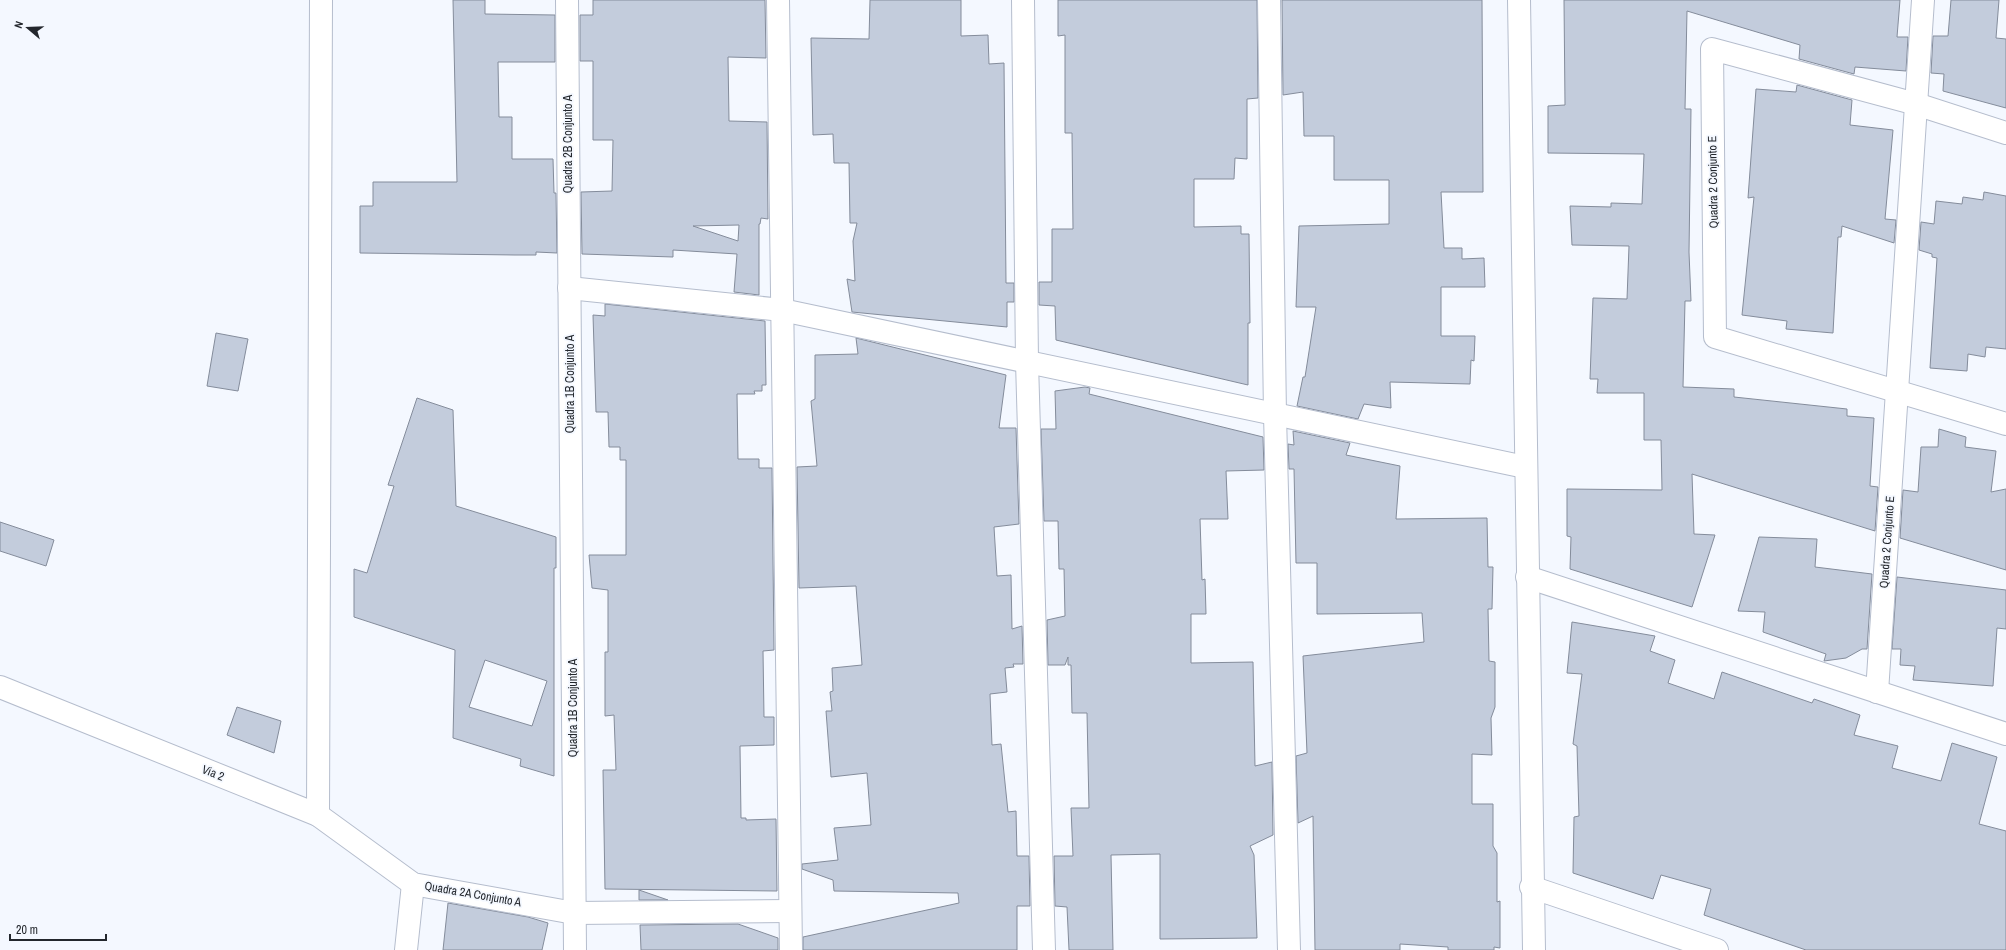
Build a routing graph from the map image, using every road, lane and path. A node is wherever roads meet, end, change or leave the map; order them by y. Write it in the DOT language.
graph roads {
  1 [pos="321,0"];
  2 [pos="567,0"];
  3 [pos="778,0"];
  4 [pos="1023,0"];
  5 [pos="1269,0"];
  6 [pos="1519,0"];
  7 [pos="1923,0"];
  8 [pos="1916,104"];
  9 [pos="2006,132"];
  10 [pos="570,288"];
  11 [pos="782,310"];
  12 [pos="1027,362"];
  13 [pos="1897,392"];
  14 [pos="1275,415"];
  15 [pos="2006,424"];
  16 [pos="1525,467"];
  17 [pos="1527,577"];
  18 [pos="0,687"];
  19 [pos="1877,692"];
  20 [pos="2006,734"];
  21 [pos="318,815"];
  22 [pos="413,884"];
  23 [pos="1531,887"];
  24 [pos="789,911"];
  25 [pos="574,912"];
  26 [pos="1696,946"];
  27 [pos="406,950"];
  28 [pos="575,950"];
  29 [pos="790,950"];
  30 [pos="1044,950"];
  31 [pos="1288,950"];
  32 [pos="1534,950"];
  33 [pos="1717,950"];
  1 -- 21 [label="street"];
  2 -- 10 [label="street, Quadra 2B Conjunto A"];
  3 -- 11 [label="street"];
  4 -- 12 [label="street"];
  5 -- 14 [label="street"];
  6 -- 16 [label="street"];
  7 -- 8 [label="street, Quadra 2 Conjunto E"];
  8 -- 9 [label="street, Quadra 2 Conjunto E"];
  8 -- 13 [label="street, Quadra 2 Conjunto E"];
  8 -- 13 [label="street, Quadra 2 Conjunto E"];
  10 -- 11 [label="street"];
  10 -- 25 [label="street, Quadra 1B Conjunto A"];
  11 -- 12 [label="street"];
  11 -- 24 [label="street"];
  12 -- 14 [label="street"];
  12 -- 30 [label="street"];
  13 -- 15 [label="street, Quadra 2 Conjunto E"];
  13 -- 19 [label="street, Quadra 2 Conjunto E"];
  14 -- 16 [label="street"];
  14 -- 31 [label="street"];
  16 -- 17 [label="street"];
  17 -- 19 [label="street"];
  17 -- 23 [label="street"];
  18 -- 21 [label="street, Via 2"];
  19 -- 20 [label="street"];
  21 -- 22 [label="street, Via 2"];
  22 -- 25 [label="street, Quadra 2A Conjunto A"];
  22 -- 27 [label="street, Quadra 2A Conjunto A"];
  23 -- 26 [label="street"];
  23 -- 32 [label="street"];
  24 -- 25 [label="street"];
  24 -- 29 [label="street"];
  25 -- 28 [label="street, Quadra 1B Conjunto A"];
  26 -- 33 [label="street"];
}
